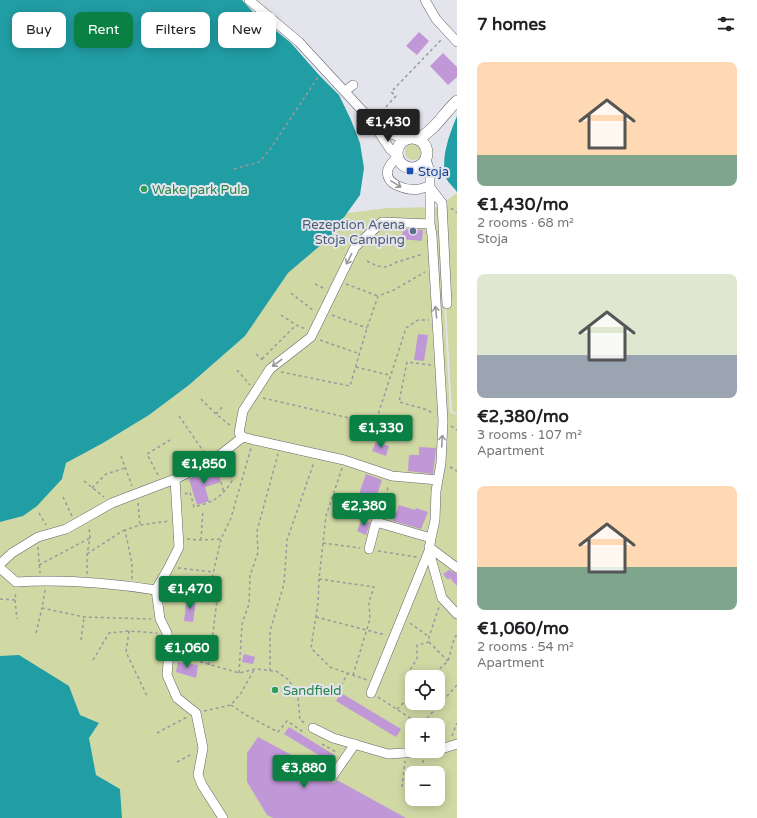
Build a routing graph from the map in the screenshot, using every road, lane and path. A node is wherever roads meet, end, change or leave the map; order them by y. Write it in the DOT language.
graph roads {
  1 [pos="249,0"];
  2 [pos="425,0"];
  3 [pos="294,25"];
  4 [pos="287,32"];
  5 [pos="448,32"];
  6 [pos="457,42"];
  7 [pos="319,75"];
  8 [pos="353,85"];
  9 [pos="345,91"];
  10 [pos="457,101"];
  11 [pos="370,119"];
  12 [pos="440,121"];
  13 [pos="380,131"];
  14 [pos="412,139"];
  15 [pos="398,156"];
  16 [pos="426,156"];
  17 [pos="234,169"];
  18 [pos="429,186"];
  19 [pos="430,224"];
  20 [pos="433,251"];
  21 [pos="367,261"];
  22 [pos="434,267"];
  23 [pos="338,281"];
  24 [pos="315,284"];
  25 [pos="332,292"];
  26 [pos="291,293"];
  27 [pos="378,296"];
  28 [pos="447,304"];
  29 [pos="321,313"];
  30 [pos="281,315"];
  31 [pos="437,321"];
  32 [pos="296,325"];
  33 [pos="367,328"];
  34 [pos="312,335"];
  35 [pos="256,354"];
  36 [pos="360,354"];
  37 [pos="262,360"];
  38 [pos="439,366"];
  39 [pos="356,367"];
  40 [pos="270,368"];
  41 [pos="237,370"];
  42 [pos="390,375"];
  43 [pos="254,393"];
  44 [pos="201,398"];
  45 [pos="224,405"];
  46 [pos="216,414"];
  47 [pos="179,416"];
  48 [pos="443,421"];
  49 [pos="457,430"];
  50 [pos="241,435"];
  51 [pos="170,440"];
  52 [pos="254,440"];
  53 [pos="280,446"];
  54 [pos="317,454"];
  55 [pos="121,456"];
  56 [pos="219,456"];
  57 [pos="344,460"];
  58 [pos="211,462"];
  59 [pos="228,467"];
  60 [pos="125,468"];
  61 [pos="218,470"];
  62 [pos="392,476"];
  63 [pos="175,479"];
  64 [pos="423,479"];
  65 [pos="438,480"];
  66 [pos="84,481"];
  67 [pos="221,482"];
  68 [pos="163,484"];
  69 [pos="92,488"];
  70 [pos="436,491"];
  71 [pos="224,492"];
  72 [pos="137,495"];
  73 [pos="176,496"];
  74 [pos="63,497"];
  75 [pos="112,503"];
  76 [pos="203,510"];
  77 [pos="39,513"];
  78 [pos="89,516"];
  79 [pos="177,520"];
  80 [pos="376,522"];
  81 [pos="75,523"];
  82 [pos="140,525"];
  83 [pos="125,530"];
  84 [pos="50,534"];
  85 [pos="38,537"];
  86 [pos="90,538"];
  87 [pos="178,538"];
  88 [pos="221,539"];
  89 [pos="201,540"];
  90 [pos="430,545"];
  91 [pos="369,549"];
  92 [pos="87,554"];
  93 [pos="0,564"];
  94 [pos="40,566"];
  95 [pos="169,567"];
  96 [pos="0,568"];
  97 [pos="457,568"];
  98 [pos="214,572"];
  99 [pos="319,579"];
  100 [pos="44,580"];
  101 [pos="16,582"];
  102 [pos="87,582"];
  103 [pos="133,586"];
  104 [pos="156,590"];
  105 [pos="442,598"];
  106 [pos="0,600"];
  107 [pos="15,600"];
  108 [pos="42,608"];
  109 [pos="457,614"];
  110 [pos="316,616"];
  111 [pos="84,617"];
  112 [pos="402,617"];
  113 [pos="16,619"];
  114 [pos="160,619"];
  115 [pos="367,629"];
  116 [pos="129,631"];
  117 [pos="36,633"];
  118 [pos="167,633"];
  119 [pos="457,634"];
  120 [pos="429,637"];
  121 [pos="393,638"];
  122 [pos="81,640"];
  123 [pos="429,642"];
  124 [pos="169,652"];
  125 [pos="93,660"];
  126 [pos="448,661"];
  127 [pos="209,665"];
  128 [pos="255,669"];
  129 [pos="410,670"];
  130 [pos="438,670"];
  131 [pos="270,671"];
  132 [pos="238,673"];
  133 [pos="348,673"];
  134 [pos="353,675"];
  135 [pos="375,682"];
  136 [pos="456,687"];
  137 [pos="371,693"];
  138 [pos="335,696"];
  139 [pos="148,698"];
  140 [pos="405,702"];
  141 [pos="231,705"];
  142 [pos="397,709"];
  143 [pos="196,713"];
  144 [pos="457,723"];
  145 [pos="309,730"];
  146 [pos="157,732"];
  147 [pos="318,741"];
  148 [pos="354,744"];
  149 [pos="453,745"];
  150 [pos="202,748"];
  151 [pos="336,752"];
  152 [pos="405,753"];
  153 [pos="405,758"];
  154 [pos="177,762"];
  155 [pos="332,778"];
  156 [pos="402,787"];
  157 [pos="223,818"];
  1 -- 4 [label="street"];
  2 -- 5 [label="street"];
  3 -- 4 [label="street"];
  4 -- 9 [label="street"];
  5 -- 6 [label="street"];
  5 -- 11 [label="path"];
  7 -- 17 [label="path"];
  8 -- 9 [label="street"];
  9 -- 11 [label="street"];
  10 -- 12 [label="main road"];
  11 -- 13 [label="street"];
  12 -- 14 [label="main road"];
  12 -- 16 [label="main road"];
  13 -- 14 [label="street"];
  13 -- 15 [label="street"];
  14 -- 15 [label="main road"];
  14 -- 16 [label="main road"];
  15 -- 16 [label="main road"];
  15 -- 18 [label="street, one-way"];
  16 -- 18 [label="street"];
  18 -- 19 [label="street"];
  18 -- 28 [label="street"];
  19 -- 20 [label="street"];
  19 -- 23 [label="street, one-way"];
  20 -- 21 [label="path"];
  20 -- 22 [label="street"];
  22 -- 27 [label="path"];
  31 -- 22 [label="street, one-way"];
  23 -- 25 [label="street"];
  23 -- 27 [label="path"];
  24 -- 25 [label="path"];
  25 -- 29 [label="street"];
  26 -- 29 [label="path"];
  27 -- 33 [label="path"];
  29 -- 33 [label="path"];
  29 -- 34 [label="street"];
  30 -- 32 [label="path"];
  31 -- 38 [label="street"];
  31 -- 42 [label="path"];
  32 -- 34 [label="path"];
  32 -- 37 [label="path"];
  33 -- 36 [label="path"];
  34 -- 36 [label="path"];
  34 -- 40 [label="street, one-way"];
  35 -- 37 [label="path"];
  36 -- 39 [label="path"];
  37 -- 40 [label="path"];
  38 -- 48 [label="street"];
  38 -- 48 [label="path"];
  39 -- 40 [label="path"];
  39 -- 42 [label="path"];
  40 -- 43 [label="street"];
  41 -- 43 [label="path"];
  42 -- 43 [label="path"];
  43 -- 50 [label="street"];
  44 -- 46 [label="path"];
  45 -- 46 [label="path"];
  46 -- 50 [label="path"];
  47 -- 58 [label="path"];
  48 -- 49 [label="path"];
  65 -- 48 [label="street, one-way"];
  50 -- 52 [label="street"];
  50 -- 56 [label="street"];
  51 -- 68 [label="path"];
  52 -- 53 [label="street"];
  52 -- 88 [label="path"];
  53 -- 54 [label="street"];
  53 -- 132 [label="path"];
  54 -- 57 [label="street"];
  54 -- 131 [label="path"];
  55 -- 60 [label="path"];
  56 -- 58 [label="street"];
  56 -- 59 [label="path"];
  57 -- 62 [label="street"];
  57 -- 99 [label="path"];
  58 -- 63 [label="street"];
  59 -- 61 [label="path"];
  59 -- 71 [label="path"];
  60 -- 69 [label="path"];
  60 -- 72 [label="path"];
  62 -- 64 [label="street"];
  62 -- 80 [label="path"];
  63 -- 68 [label="street"];
  63 -- 73 [label="street"];
  64 -- 65 [label="street"];
  64 -- 70 [label="street"];
  65 -- 70 [label="street"];
  66 -- 69 [label="path"];
  67 -- 71 [label="path"];
  68 -- 72 [label="street"];
  69 -- 75 [label="path"];
  70 -- 90 [label="street"];
  71 -- 73 [label="path"];
  72 -- 75 [label="street"];
  72 -- 82 [label="path"];
  73 -- 79 [label="street"];
  74 -- 81 [label="path"];
  75 -- 78 [label="street"];
  76 -- 89 [label="path"];
  77 -- 84 [label="path"];
  78 -- 81 [label="street"];
  78 -- 86 [label="path"];
  79 -- 82 [label="path"];
  79 -- 87 [label="street"];
  80 -- 90 [label="street"];
  80 -- 91 [label="street"];
  81 -- 84 [label="street"];
  82 -- 83 [label="path"];
  83 -- 92 [label="path"];
  83 -- 103 [label="path"];
  84 -- 85 [label="street"];
  85 -- 93 [label="street"];
  85 -- 94 [label="path"];
  86 -- 92 [label="path"];
  86 -- 94 [label="path"];
  87 -- 89 [label="path"];
  87 -- 95 [label="street"];
  88 -- 89 [label="path"];
  88 -- 98 [label="path"];
  90 -- 97 [label="street"];
  90 -- 105 [label="street"];
  90 -- 112 [label="street"];
  92 -- 102 [label="path"];
  94 -- 100 [label="path"];
  95 -- 98 [label="path"];
  95 -- 104 [label="street"];
  96 -- 101 [label="street"];
  98 -- 127 [label="path"];
  99 -- 110 [label="path"];
  99 -- 115 [label="path"];
  100 -- 101 [label="street"];
  100 -- 102 [label="street"];
  100 -- 108 [label="path"];
  101 -- 107 [label="path"];
  102 -- 103 [label="street"];
  103 -- 104 [label="street"];
  104 -- 114 [label="street"];
  105 -- 109 [label="street"];
  105 -- 120 [label="path"];
  106 -- 107 [label="path"];
  107 -- 113 [label="path"];
  108 -- 111 [label="path"];
  108 -- 117 [label="path"];
  110 -- 115 [label="path"];
  110 -- 133 [label="path"];
  111 -- 114 [label="path"];
  111 -- 122 [label="path"];
  112 -- 120 [label="path"];
  112 -- 121 [label="street"];
  114 -- 118 [label="street"];
  115 -- 121 [label="path"];
  115 -- 134 [label="path"];
  116 -- 118 [label="path"];
  116 -- 125 [label="path"];
  116 -- 139 [label="path"];
  118 -- 124 [label="street"];
  119 -- 126 [label="path"];
  120 -- 123 [label="path"];
  121 -- 135 [label="street"];
  123 -- 126 [label="path"];
  123 -- 129 [label="path"];
  124 -- 127 [label="path"];
  124 -- 143 [label="street"];
  126 -- 130 [label="path"];
  127 -- 132 [label="path"];
  128 -- 131 [label="path"];
  128 -- 132 [label="path"];
  128 -- 141 [label="path"];
  131 -- 145 [label="path"];
  133 -- 134 [label="path"];
  133 -- 138 [label="path"];
  134 -- 135 [label="path"];
  135 -- 137 [label="street"];
  136 -- 142 [label="path"];
  137 -- 142 [label="path"];
  140 -- 142 [label="path"];
  141 -- 143 [label="path"];
  141 -- 145 [label="path"];
  143 -- 146 [label="path"];
  143 -- 150 [label="street"];
  144 -- 149 [label="path"];
  145 -- 148 [label="street"];
  147 -- 151 [label="path"];
  148 -- 152 [label="street"];
  148 -- 155 [label="street"];
  150 -- 154 [label="path"];
  150 -- 157 [label="street"];
  153 -- 156 [label="path"];
}
